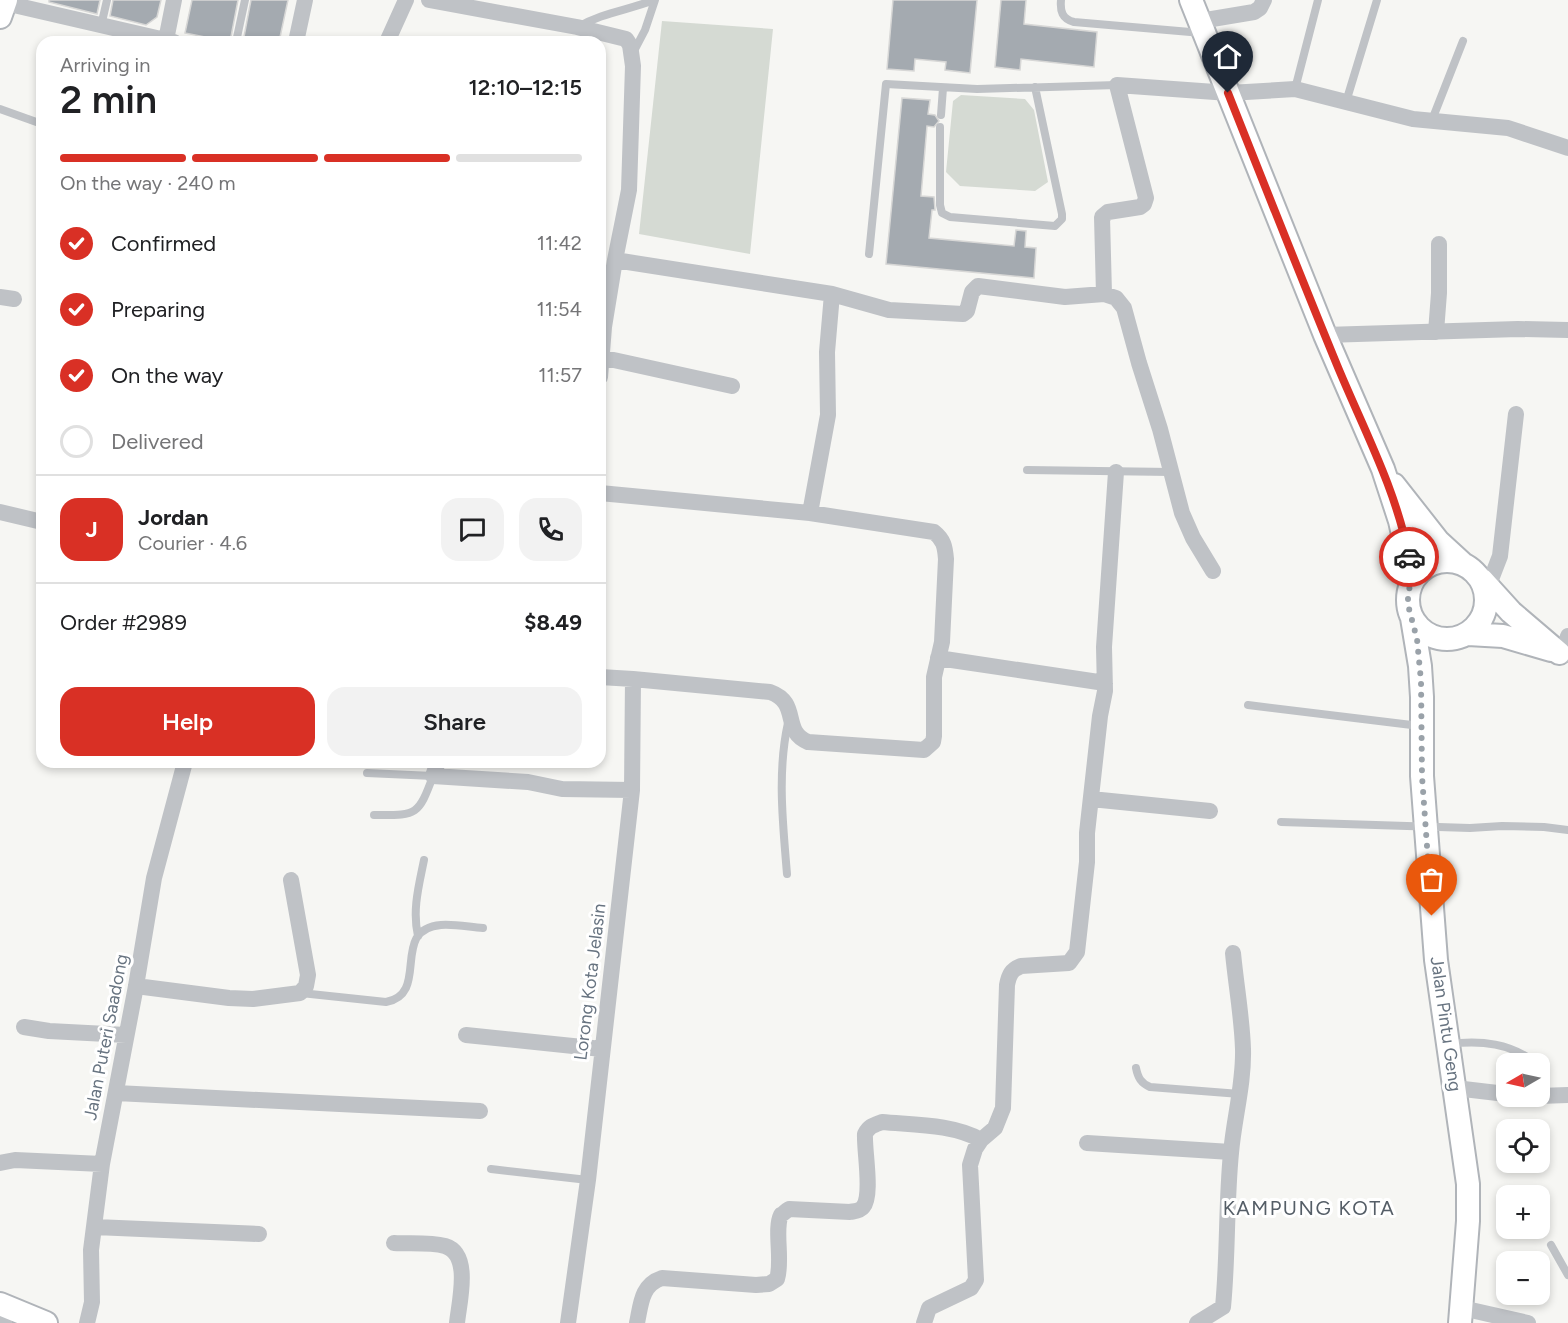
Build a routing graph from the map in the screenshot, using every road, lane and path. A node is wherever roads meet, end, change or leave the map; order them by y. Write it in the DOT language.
graph roads {
  1 [pos="107,0"];
  2 [pos="174,0"];
  3 [pos="245,0"];
  4 [pos="305,0"];
  5 [pos="406,0"];
  6 [pos="429,0"];
  7 [pos="654,0"];
  8 [pos="1061,0"];
  9 [pos="1191,0"];
  10 [pos="1264,0"];
  11 [pos="1318,0"];
  12 [pos="1377,0"];
  13 [pos="35,6"];
  14 [pos="4,7"];
  15 [pos="101,27"];
  16 [pos="577,27"];
  17 [pos="1202,27"];
  18 [pos="145,36"];
  19 [pos="170,36"];
  20 [pos="237,36"];
  21 [pos="297,36"];
  22 [pos="390,36"];
  23 [pos="1463,41"];
  24 [pos="632,54"];
  25 [pos="1117,85"];
  26 [pos="1035,87"];
  27 [pos="944,88"];
  28 [pos="1295,89"];
  29 [pos="1228,93"];
  30 [pos="1346,102"];
  31 [pos="0,109"];
  32 [pos="941,115"];
  33 [pos="1432,120"];
  34 [pos="36,122"];
  35 [pos="940,128"];
  36 [pos="1568,148"];
  37 [pos="1439,244"];
  38 [pos="869,254"];
  39 [pos="615,260"];
  40 [pos="832,294"];
  41 [pos="1104,294"];
  42 [pos="606,322"];
  43 [pos="1568,330"];
  44 [pos="1436,332"];
  45 [pos="1325,335"];
  46 [pos="606,358"];
  47 [pos="732,386"];
  48 [pos="1516,414"];
  49 [pos="1383,469"];
  50 [pos="1027,470"];
  51 [pos="1116,472"];
  52 [pos="1171,472"];
  53 [pos="606,494"];
  54 [pos="0,512"];
  55 [pos="810,513"];
  56 [pos="36,521"];
  57 [pos="1462,563"];
  58 [pos="1213,571"];
  59 [pos="1413,579"];
  60 [pos="1484,583"];
  61 [pos="1412,618"];
  62 [pos="1468,634"];
  63 [pos="1443,639"];
  64 [pos="1565,650"];
  65 [pos="938,658"];
  66 [pos="606,677"];
  67 [pos="633,679"];
  68 [pos="1105,683"];
  69 [pos="1422,697"];
  70 [pos="1248,705"];
  71 [pos="790,714"];
  72 [pos="1422,726"];
  73 [pos="183,768"];
  74 [pos="436,769"];
  75 [pos="367,773"];
  76 [pos="632,790"];
  77 [pos="1090,799"];
  78 [pos="1210,811"];
  79 [pos="374,815"];
  80 [pos="1281,822"];
  81 [pos="1426,827"];
  82 [pos="1568,830"];
  83 [pos="424,860"];
  84 [pos="787,874"];
  85 [pos="291,880"];
  86 [pos="483,928"];
  87 [pos="418,936"];
  88 [pos="1233,953"];
  89 [pos="136,986"];
  90 [pos="300,993"];
  91 [pos="24,1027"];
  92 [pos="126,1035"];
  93 [pos="466,1035"];
  94 [pos="1448,1044"];
  95 [pos="602,1049"];
  96 [pos="1521,1053"];
  97 [pos="1136,1068"];
  98 [pos="1455,1088"];
  99 [pos="116,1093"];
  100 [pos="1496,1093"];
  101 [pos="1240,1094"];
  102 [pos="1550,1095"];
  103 [pos="1568,1095"];
  104 [pos="480,1111"];
  105 [pos="981,1140"];
  106 [pos="1086,1143"];
  107 [pos="1231,1152"];
  108 [pos="0,1163"];
  109 [pos="102,1164"];
  110 [pos="491,1169"];
  111 [pos="588,1180"];
  112 [pos="95,1227"];
  113 [pos="259,1234"];
  114 [pos="394,1244"];
  115 [pos="1551,1245"];
  116 [pos="1568,1275"];
  117 [pos="3,1311"];
  118 [pos="1461,1316"];
  119 [pos="46,1323"];
  120 [pos="87,1323"];
  121 [pos="457,1323"];
  122 [pos="568,1323"];
  123 [pos="637,1323"];
  124 [pos="924,1323"];
  125 [pos="1197,1323"];
  126 [pos="1528,1323"];
  1 -- 15 [label="lane"];
  2 -- 19 [label="street"];
  3 -- 20 [label="lane"];
  4 -- 21 [label="street"];
  5 -- 22 [label="street"];
  6 -- 16 [label="street"];
  7 -- 16 [label="lane"];
  7 -- 24 [label="lane"];
  8 -- 17 [label="lane"];
  9 -- 17 [label="main road"];
  10 -- 17 [label="street"];
  11 -- 28 [label="lane"];
  12 -- 30 [label="lane"];
  13 -- 14 [label="street"];
  13 -- 15 [label="street"];
  15 -- 18 [label="street"];
  16 -- 24 [label="street"];
  17 -- 29 [label="main road"];
  23 -- 33 [label="lane"];
  24 -- 39 [label="street"];
  25 -- 26 [label="lane"];
  25 -- 29 [label="street"];
  25 -- 41 [label="street"];
  26 -- 27 [label="lane"];
  26 -- 35 [label="lane"];
  27 -- 32 [label="lane"];
  27 -- 38 [label="lane"];
  28 -- 29 [label="street"];
  28 -- 30 [label="street"];
  29 -- 45 [label="main road"];
  30 -- 33 [label="street"];
  31 -- 34 [label="lane"];
  33 -- 36 [label="street"];
  37 -- 44 [label="street"];
  39 -- 40 [label="street"];
  39 -- 42 [label="street"];
  40 -- 41 [label="street"];
  40 -- 55 [label="street"];
  41 -- 52 [label="street"];
  43 -- 44 [label="street"];
  44 -- 45 [label="street"];
  45 -- 49 [label="main road"];
  46 -- 47 [label="street"];
  48 -- 60 [label="street"];
  49 -- 57 [label="main road"];
  49 -- 59 [label="main road"];
  50 -- 51 [label="lane"];
  51 -- 52 [label="lane"];
  51 -- 68 [label="street"];
  52 -- 58 [label="street"];
  53 -- 55 [label="street"];
  54 -- 56 [label="street"];
  55 -- 65 [label="street"];
  57 -- 59 [label="main road"];
  57 -- 60 [label="main road"];
  59 -- 61 [label="main road"];
  60 -- 62 [label="main road"];
  60 -- 64 [label="main road"];
  61 -- 63 [label="main road"];
  61 -- 69 [label="main road, Jalan Pintu Geng"];
  62 -- 63 [label="main road"];
  62 -- 64 [label="main road"];
  63 -- 69 [label="main road"];
  65 -- 68 [label="street"];
  65 -- 71 [label="street"];
  66 -- 67 [label="street"];
  67 -- 71 [label="street"];
  67 -- 76 [label="street, Lorong Kota Jelasin"];
  68 -- 77 [label="street"];
  69 -- 72 [label="main road, Jalan Pintu Geng"];
  70 -- 72 [label="lane"];
  71 -- 84 [label="lane"];
  72 -- 81 [label="main road, Jalan Pintu Geng"];
  73 -- 89 [label="street, Jalan Puteri Saadong"];
  74 -- 75 [label="lane"];
  74 -- 76 [label="street"];
  74 -- 79 [label="lane"];
  76 -- 95 [label="street, Lorong Kota Jelasin"];
  77 -- 78 [label="street"];
  77 -- 105 [label="street"];
  80 -- 81 [label="lane"];
  81 -- 82 [label="lane"];
  81 -- 94 [label="main road, Jalan Pintu Geng"];
  83 -- 87 [label="lane"];
  85 -- 90 [label="street"];
  86 -- 87 [label="lane"];
  87 -- 90 [label="lane"];
  88 -- 101 [label="street"];
  89 -- 90 [label="street"];
  89 -- 92 [label="street, Jalan Puteri Saadong"];
  91 -- 92 [label="street"];
  92 -- 99 [label="street, Jalan Puteri Saadong"];
  93 -- 95 [label="street"];
  94 -- 96 [label="lane"];
  94 -- 98 [label="main road, Jalan Pintu Geng"];
  95 -- 111 [label="street, Lorong Kota Jelasin"];
  97 -- 101 [label="lane"];
  98 -- 100 [label="street"];
  98 -- 118 [label="main road, Jalan Pintu Geng"];
  99 -- 104 [label="street"];
  99 -- 109 [label="street, Jalan Puteri Saadong"];
  101 -- 107 [label="street"];
  102 -- 103 [label="street"];
  105 -- 123 [label="street"];
  105 -- 124 [label="street"];
  106 -- 107 [label="street"];
  107 -- 125 [label="street"];
  108 -- 109 [label="street"];
  109 -- 112 [label="street, Jalan Puteri Saadong"];
  110 -- 111 [label="lane"];
  111 -- 122 [label="street, Lorong Kota Jelasin"];
  112 -- 113 [label="street"];
  112 -- 120 [label="street, Jalan Puteri Saadong"];
  114 -- 121 [label="street"];
  115 -- 116 [label="lane"];
  117 -- 119 [label="main road"];
  118 -- 126 [label="street"];
}
